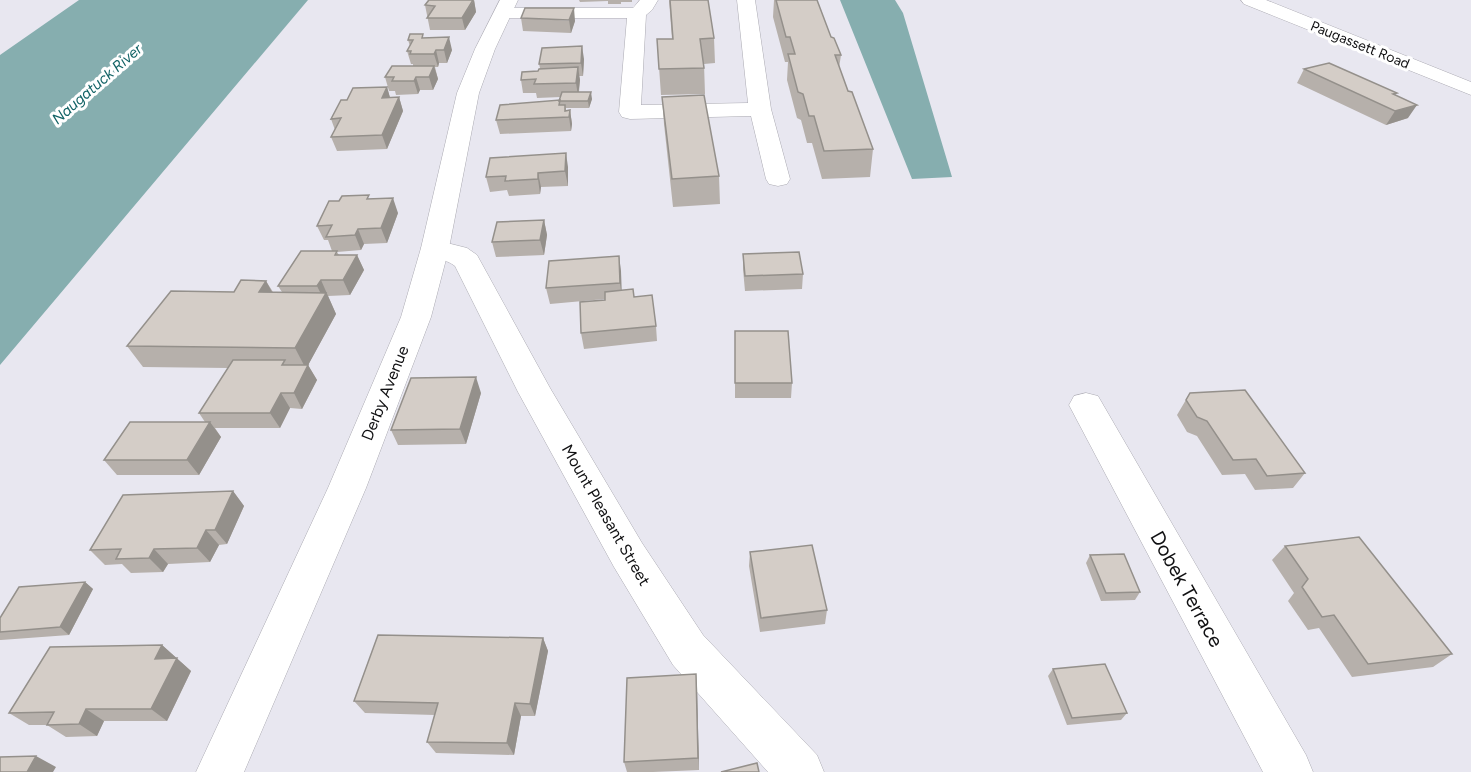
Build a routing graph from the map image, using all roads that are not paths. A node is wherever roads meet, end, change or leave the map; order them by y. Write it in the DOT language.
graph roads {
  1 [pos="746,0"];
  2 [pos="1250,0"];
  3 [pos="506,6"];
  4 [pos="643,6"];
  5 [pos="1471,89"];
  6 [pos="760,109"];
  7 [pos="778,179"];
  8 [pos="435,248"];
  9 [pos="1086,405"];
  10 [pos="220,772"];
  11 [pos="800,772"];
  12 [pos="1289,772"];
  1 -- 6 [label="street"];
  2 -- 5 [label="street, Paugassett Road"];
  3 -- 4 [label="street"];
  3 -- 8 [label="street, Derby Avenue"];
  4 -- 6 [label="street"];
  6 -- 7 [label="street"];
  8 -- 10 [label="street, Derby Avenue"];
  8 -- 11 [label="street, Mount Pleasant Street"];
  9 -- 12 [label="street, Dobek Terrace"];
}
